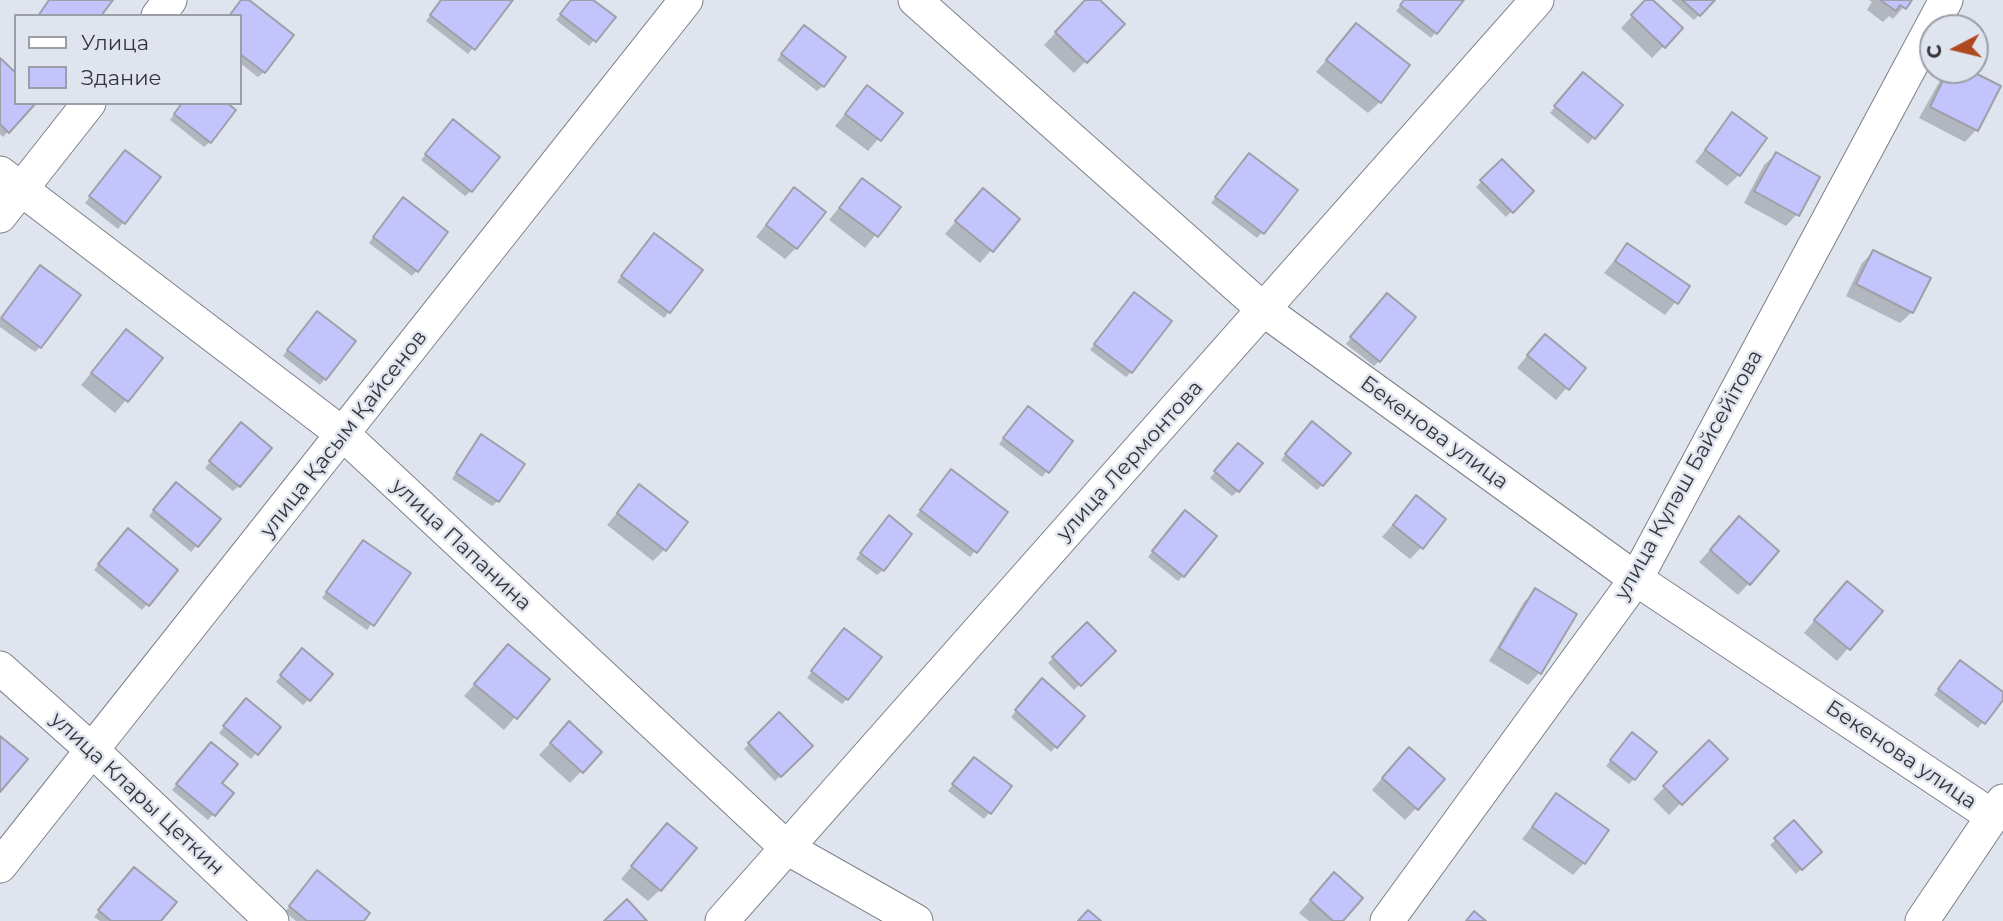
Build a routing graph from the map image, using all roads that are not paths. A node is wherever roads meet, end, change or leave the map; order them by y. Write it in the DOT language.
graph roads {
  1 [pos="686,0"];
  2 [pos="915,0"];
  3 [pos="1537,0"];
  4 [pos="1946,0"];
  5 [pos="87,105"];
  6 [pos="7,193"];
  7 [pos="1264,310"];
  8 [pos="344,435"];
  9 [pos="1636,579"];
  10 [pos="0,668"];
  11 [pos="92,750"];
  12 [pos="1998,809"];
  13 [pos="787,848"];
  14 [pos="0,866"];
  15 [pos="272,921"];
  16 [pos="722,921"];
  17 [pos="916,921"];
  18 [pos="1387,921"];
  19 [pos="1922,921"];
  1 -- 8 [label="street, улица Қасым Қайсенов"];
  2 -- 7 [label="street, Бекенова улица"];
  3 -- 7 [label="street, улица Лермонтова"];
  4 -- 9 [label="street, улица Күләш Байсейітова"];
  5 -- 6 [label="street"];
  6 -- 8 [label="street, улица Папанина"];
  7 -- 9 [label="street, Бекенова улица"];
  7 -- 13 [label="street, улица Лермонтова"];
  8 -- 11 [label="street, улица Қасым Қайсенов"];
  8 -- 13 [label="street, улица Папанина"];
  9 -- 12 [label="street, Бекенова улица"];
  9 -- 18 [label="street, улица Күләш Байсейітова"];
  10 -- 11 [label="street, улица Клары Цеткин"];
  11 -- 14 [label="street, улица Қасым Қайсенов"];
  11 -- 15 [label="street, улица Клары Цеткин"];
  12 -- 19 [label="street"];
  13 -- 16 [label="street, улица Лермонтова"];
  13 -- 17 [label="street, улица Папанина"];
}
